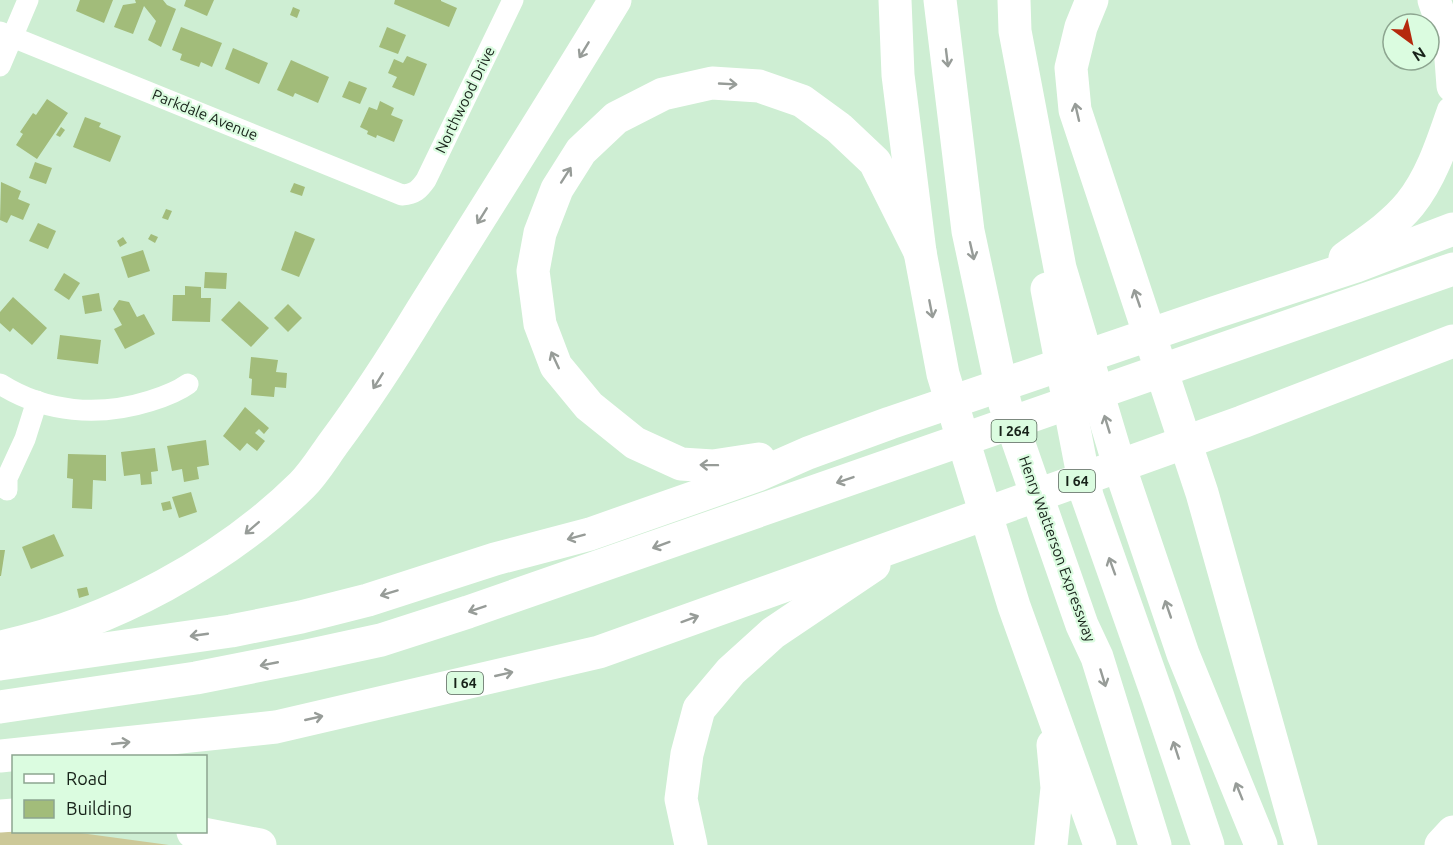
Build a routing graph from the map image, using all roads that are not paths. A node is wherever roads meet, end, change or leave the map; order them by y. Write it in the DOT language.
graph roads {
  1 [pos="28,0"];
  2 [pos="513,0"];
  3 [pos="615,0"];
  4 [pos="895,0"];
  5 [pos="940,0"];
  6 [pos="999,0"];
  7 [pos="1014,0"];
  8 [pos="1092,0"];
  9 [pos="1434,0"];
  10 [pos="6,34"];
  11 [pos="0,66"];
  12 [pos="1453,86"];
  13 [pos="1453,112"];
  14 [pos="411,194"];
  15 [pos="1453,229"];
  16 [pos="920,252"];
  17 [pos="1453,269"];
  18 [pos="1314,279"];
  19 [pos="1453,341"];
  20 [pos="0,384"];
  21 [pos="188,384"];
  22 [pos="37,401"];
  23 [pos="808,453"];
  24 [pos="7,490"];
  25 [pos="913,539"];
  26 [pos="0,647"];
  27 [pos="0,664"];
  28 [pos="1049,701"];
  29 [pos="0,707"];
  30 [pos="0,756"];
  31 [pos="1453,832"];
  32 [pos="204,833"];
  33 [pos="261,845"];
  34 [pos="691,845"];
  35 [pos="1051,845"];
  36 [pos="1100,845"];
  37 [pos="1155,845"];
  38 [pos="1208,845"];
  39 [pos="1261,845"];
  40 [pos="1301,845"];
  41 [pos="1441,845"];
  1 -- 10 [label="street"];
  2 -- 14 [label="street, Northwood Drive"];
  3 -- 26 [label="highway, one-way"];
  4 -- 16 [label="highway"];
  5 -- 37 [label="highway, Henry Watterson Expressway / I 264, one-way"];
  38 -- 6 [label="highway, one-way"];
  39 -- 7 [label="highway, one-way"];
  40 -- 8 [label="highway, one-way"];
  9 -- 12 [label="highway"];
  10 -- 11 [label="street"];
  10 -- 14 [label="street, Parkdale Avenue"];
  13 -- 18 [label="highway"];
  15 -- 18 [label="highway"];
  23 -- 16 [label="highway, one-way"];
  16 -- 28 [label="highway, one-way"];
  17 -- 29 [label="highway, one-way"];
  18 -- 23 [label="highway"];
  19 -- 25 [label="highway, I 64"];
  20 -- 22 [label="street"];
  21 -- 22 [label="street"];
  22 -- 24 [label="street"];
  23 -- 27 [label="highway, one-way"];
  30 -- 25 [label="highway, I 64, one-way"];
  25 -- 34 [label="highway"];
  28 -- 35 [label="highway"];
  28 -- 36 [label="highway"];
  31 -- 41 [label="highway"];
  32 -- 33 [label="highway"];
}
